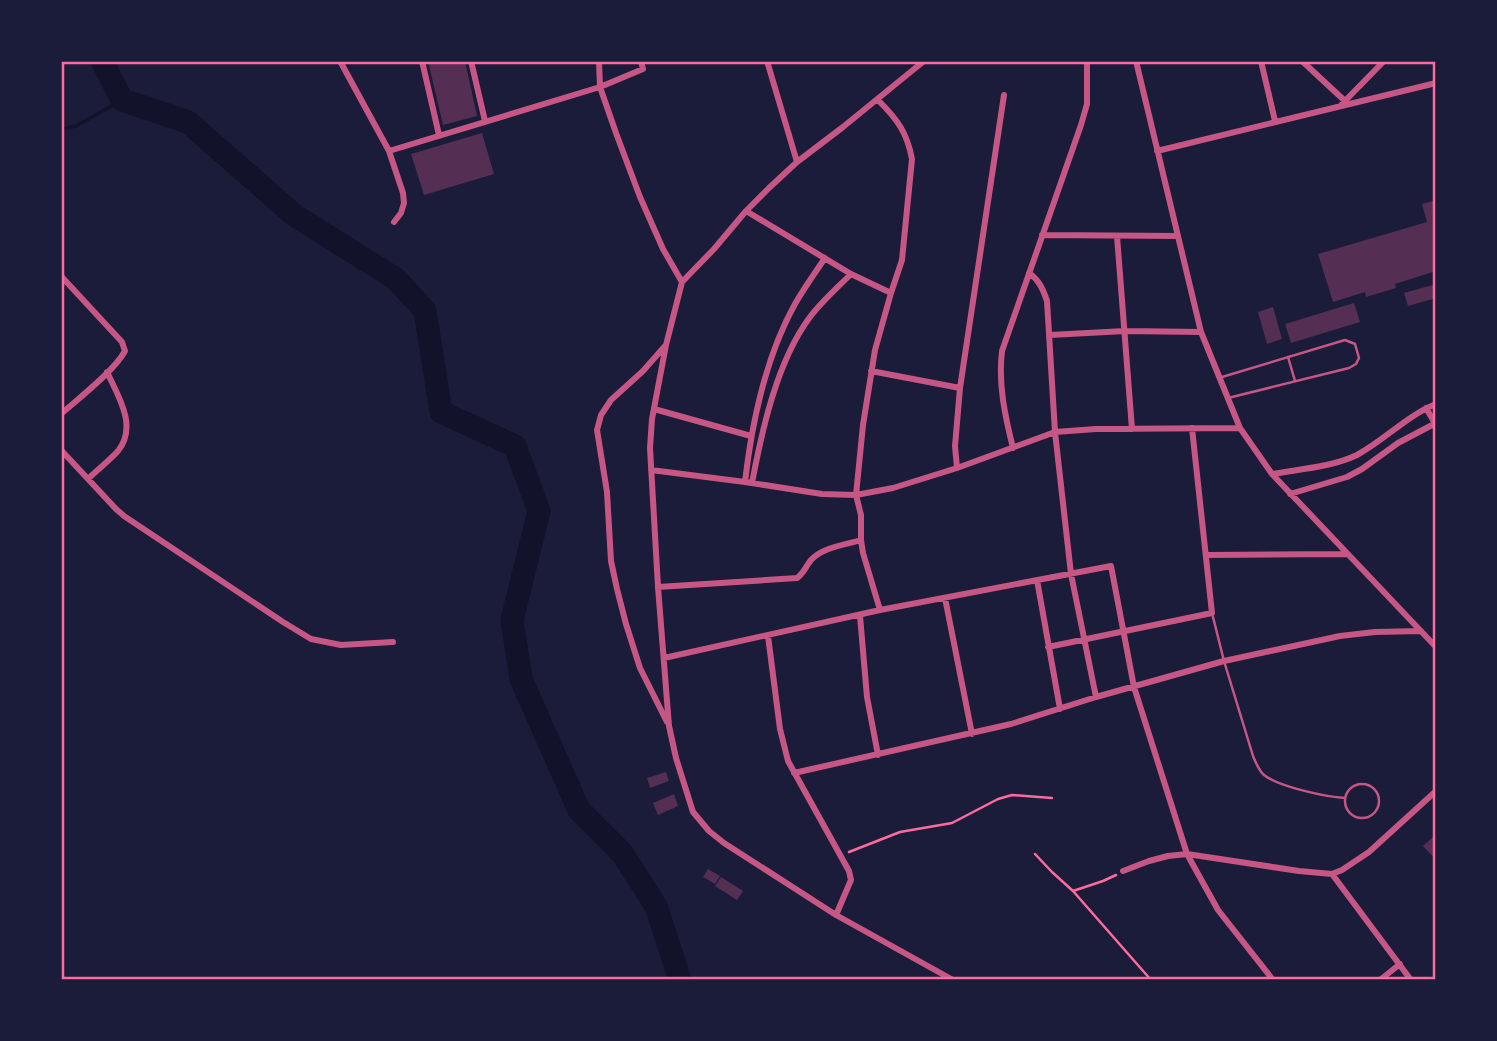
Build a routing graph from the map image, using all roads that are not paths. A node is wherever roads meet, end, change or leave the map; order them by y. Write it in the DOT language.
graph roads {
  1 [pos="340,61"];
  2 [pos="422,61"];
  3 [pos="471,61"];
  4 [pos="599,61"];
  5 [pos="640,61"];
  6 [pos="767,61"];
  7 [pos="924,61"];
  8 [pos="1087,61"];
  9 [pos="1136,61"];
  10 [pos="1261,61"];
  11 [pos="1301,61"];
  12 [pos="1384,61"];
  13 [pos="1436,83"];
  14 [pos="600,87"];
  15 [pos="1003,95"];
  16 [pos="877,100"];
  17 [pos="1342,103"];
  18 [pos="485,121"];
  19 [pos="1275,121"];
  20 [pos="439,135"];
  21 [pos="389,151"];
  22 [pos="1157,151"];
  23 [pos="797,162"];
  24 [pos="746,211"];
  25 [pos="394,222"];
  26 [pos="1042,235"];
  27 [pos="1117,236"];
  28 [pos="1178,236"];
  29 [pos="825,258"];
  30 [pos="1029,273"];
  31 [pos="850,274"];
  32 [pos="61,276"];
  33 [pos="682,282"];
  34 [pos="891,293"];
  35 [pos="1125,331"];
  36 [pos="1201,332"];
  37 [pos="1050,335"];
  38 [pos="666,345"];
  39 [pos="1289,357"];
  40 [pos="872,370"];
  41 [pos="107,372"];
  42 [pos="1219,377"];
  43 [pos="1295,381"];
  44 [pos="960,388"];
  45 [pos="1228,398"];
  46 [pos="1436,404"];
  47 [pos="1426,408"];
  48 [pos="654,409"];
  49 [pos="61,414"];
  50 [pos="1435,424"];
  51 [pos="1192,428"];
  52 [pos="1240,428"];
  53 [pos="1132,429"];
  54 [pos="1055,432"];
  55 [pos="751,436"];
  56 [pos="1013,448"];
  57 [pos="61,450"];
  58 [pos="957,468"];
  59 [pos="651,470"];
  60 [pos="1272,474"];
  61 [pos="89,478"];
  62 [pos="749,483"];
  63 [pos="1290,494"];
  64 [pos="856,495"];
  65 [pos="861,540"];
  66 [pos="1348,554"];
  67 [pos="1206,555"];
  68 [pos="1071,574"];
  69 [pos="1037,580"];
  70 [pos="658,587"];
  71 [pos="945,598"];
  72 [pos="880,610"];
  73 [pos="1212,613"];
  74 [pos="860,616"];
  75 [pos="1124,630"];
  76 [pos="1421,631"];
  77 [pos="768,636"];
  78 [pos="1084,639"];
  79 [pos="393,642"];
  80 [pos="1048,647"];
  81 [pos="1436,647"];
  82 [pos="664,658"];
  83 [pos="1224,661"];
  84 [pos="1133,687"];
  85 [pos="1096,697"];
  86 [pos="1060,709"];
  87 [pos="669,726"];
  88 [pos="972,734"];
  89 [pos="878,755"];
  90 [pos="794,774"];
  91 [pos="1436,791"];
  92 [pos="1345,798"];
  93 [pos="1187,853"];
  94 [pos="1123,871"];
  95 [pos="1332,874"];
  96 [pos="836,915"];
  97 [pos="1400,964"];
  98 [pos="953,980"];
  99 [pos="1273,980"];
  100 [pos="1380,980"];
  101 [pos="1411,980"];
  1 -- 21 [label="street"];
  2 -- 20 [label="street"];
  3 -- 18 [label="street"];
  4 -- 14 [label="street"];
  5 -- 14 [label="street"];
  6 -- 23 [label="street"];
  7 -- 16 [label="street"];
  8 -- 26 [label="street"];
  9 -- 22 [label="street"];
  10 -- 19 [label="street"];
  11 -- 17 [label="street"];
  12 -- 17 [label="street"];
  13 -- 17 [label="street"];
  14 -- 18 [label="street"];
  14 -- 33 [label="street"];
  15 -- 44 [label="street"];
  16 -- 23 [label="street"];
  16 -- 34 [label="street"];
  17 -- 19 [label="street"];
  18 -- 20 [label="street"];
  19 -- 22 [label="street"];
  20 -- 21 [label="street"];
  21 -- 25 [label="street"];
  22 -- 28 [label="street"];
  23 -- 24 [label="street"];
  24 -- 29 [label="street"];
  24 -- 33 [label="street"];
  26 -- 27 [label="street"];
  26 -- 30 [label="street"];
  27 -- 28 [label="street"];
  27 -- 35 [label="street"];
  28 -- 36 [label="street"];
  29 -- 31 [label="street"];
  29 -- 55 [label="street"];
  30 -- 37 [label="street"];
  30 -- 56 [label="street"];
  31 -- 34 [label="street"];
  31 -- 62 [label="street"];
  32 -- 41 [label="street"];
  33 -- 38 [label="street"];
  34 -- 40 [label="street"];
  35 -- 36 [label="street"];
  35 -- 37 [label="street"];
  35 -- 53 [label="street"];
  36 -- 42 [label="street"];
  37 -- 54 [label="street"];
  38 -- 48 [label="street"];
  38 -- 87 [label="street"];
  39 -- 42 [label="lane"];
  39 -- 43 [label="lane"];
  39 -- 43 [label="lane"];
  40 -- 44 [label="street"];
  40 -- 64 [label="street"];
  41 -- 49 [label="street"];
  41 -- 61 [label="street"];
  42 -- 45 [label="street"];
  43 -- 45 [label="lane"];
  44 -- 58 [label="street"];
  45 -- 52 [label="street"];
  46 -- 47 [label="street"];
  47 -- 50 [label="street"];
  47 -- 60 [label="street"];
  48 -- 55 [label="street"];
  48 -- 59 [label="street"];
  50 -- 63 [label="street"];
  51 -- 52 [label="street"];
  51 -- 53 [label="street"];
  51 -- 67 [label="street"];
  52 -- 60 [label="street"];
  53 -- 54 [label="street"];
  54 -- 56 [label="street"];
  54 -- 68 [label="street"];
  55 -- 62 [label="street"];
  56 -- 58 [label="street"];
  57 -- 61 [label="street"];
  58 -- 64 [label="street"];
  59 -- 62 [label="street"];
  59 -- 70 [label="street"];
  60 -- 63 [label="street"];
  61 -- 79 [label="street"];
  62 -- 64 [label="street"];
  63 -- 66 [label="street"];
  64 -- 65 [label="street"];
  65 -- 70 [label="street"];
  65 -- 72 [label="street"];
  66 -- 67 [label="street"];
  66 -- 76 [label="street"];
  67 -- 73 [label="street"];
  68 -- 69 [label="street"];
  68 -- 75 [label="street"];
  68 -- 78 [label="street"];
  69 -- 71 [label="street"];
  69 -- 80 [label="street"];
  70 -- 82 [label="street"];
  71 -- 72 [label="street"];
  71 -- 88 [label="street"];
  72 -- 74 [label="street"];
  73 -- 75 [label="street"];
  73 -- 83 [label="lane"];
  74 -- 77 [label="street"];
  74 -- 89 [label="street"];
  75 -- 78 [label="street"];
  75 -- 84 [label="street"];
  76 -- 81 [label="street"];
  76 -- 83 [label="street"];
  77 -- 82 [label="street"];
  77 -- 90 [label="street"];
  78 -- 80 [label="street"];
  78 -- 85 [label="street"];
  80 -- 86 [label="street"];
  82 -- 87 [label="street"];
  83 -- 84 [label="street"];
  83 -- 92 [label="lane"];
  84 -- 85 [label="street"];
  84 -- 93 [label="street"];
  85 -- 86 [label="street"];
  86 -- 88 [label="street"];
  87 -- 96 [label="street"];
  88 -- 89 [label="street"];
  89 -- 90 [label="street"];
  90 -- 96 [label="street"];
  91 -- 95 [label="street"];
  92 -- 92 [label="lane"];
  93 -- 94 [label="street"];
  93 -- 95 [label="street"];
  93 -- 99 [label="street"];
  95 -- 97 [label="street"];
  96 -- 98 [label="street"];
  97 -- 100 [label="street"];
  97 -- 101 [label="street"];
}
